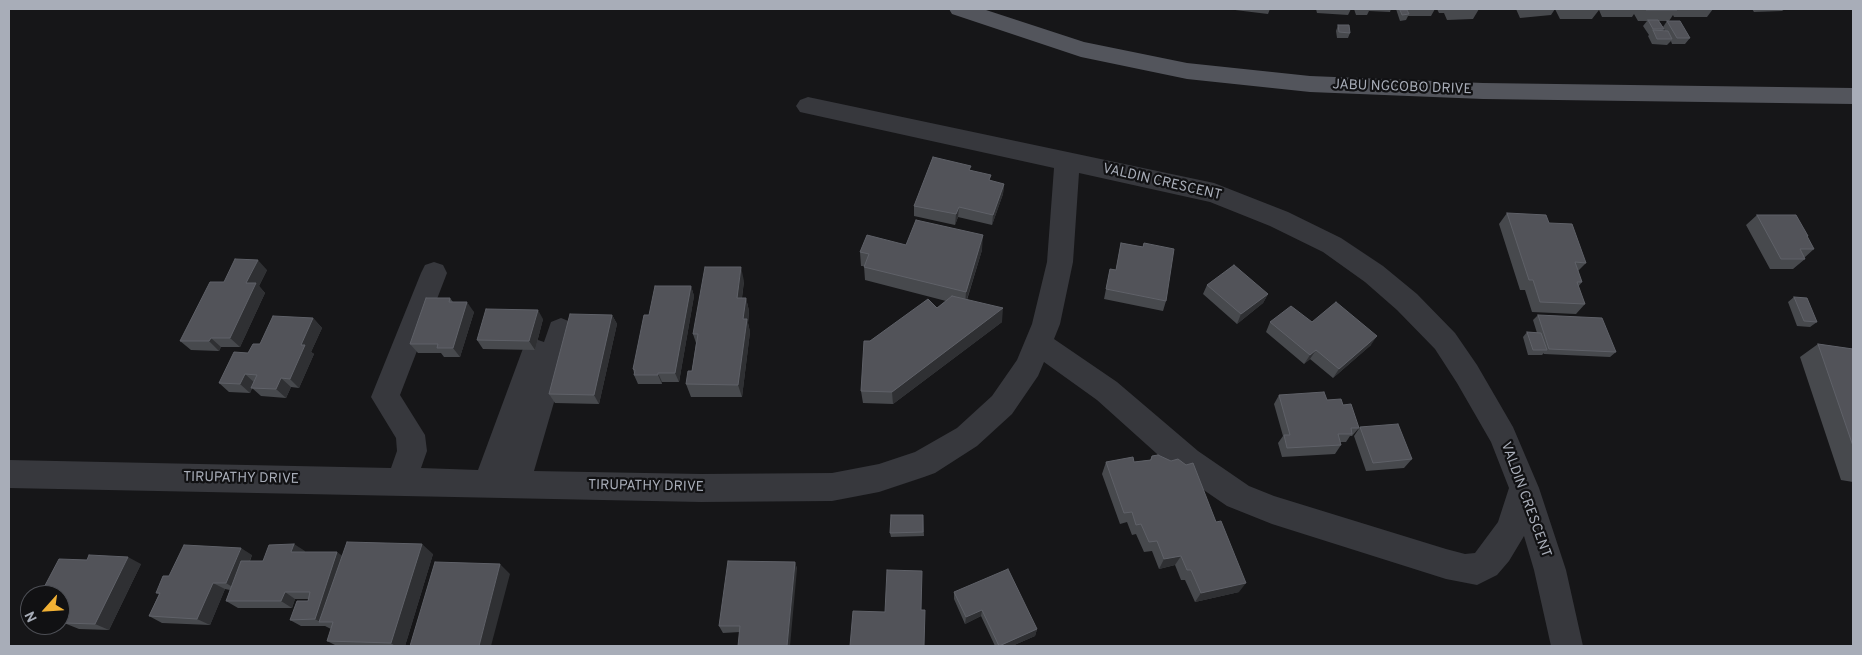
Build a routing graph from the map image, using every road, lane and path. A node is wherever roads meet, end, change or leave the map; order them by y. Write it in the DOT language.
graph roads {
  1 [pos="960,9"];
  2 [pos="1853,96"];
  3 [pos="808,106"];
  4 [pos="1067,161"];
  5 [pos="434,273"];
  6 [pos="561,330"];
  7 [pos="1038,344"];
  8 [pos="535,350"];
  9 [pos="9,474"];
  10 [pos="401,482"];
  11 [pos="502,484"];
  12 [pos="1524,488"];
  13 [pos="1567,646"];
  1 -- 2 [label="main road, JABU NGCOBO DRIVE"];
  3 -- 4 [label="street, VALDIN CRESCENT"];
  4 -- 7 [label="street, TIRUPATHY DRIVE"];
  4 -- 12 [label="street, VALDIN CRESCENT"];
  5 -- 10 [label="street"];
  6 -- 11 [label="street"];
  7 -- 11 [label="street, TIRUPATHY DRIVE"];
  7 -- 12 [label="street"];
  8 -- 11 [label="street"];
  9 -- 10 [label="street, TIRUPATHY DRIVE"];
  10 -- 11 [label="street, TIRUPATHY DRIVE"];
  12 -- 13 [label="street, VALDIN CRESCENT"];
}
